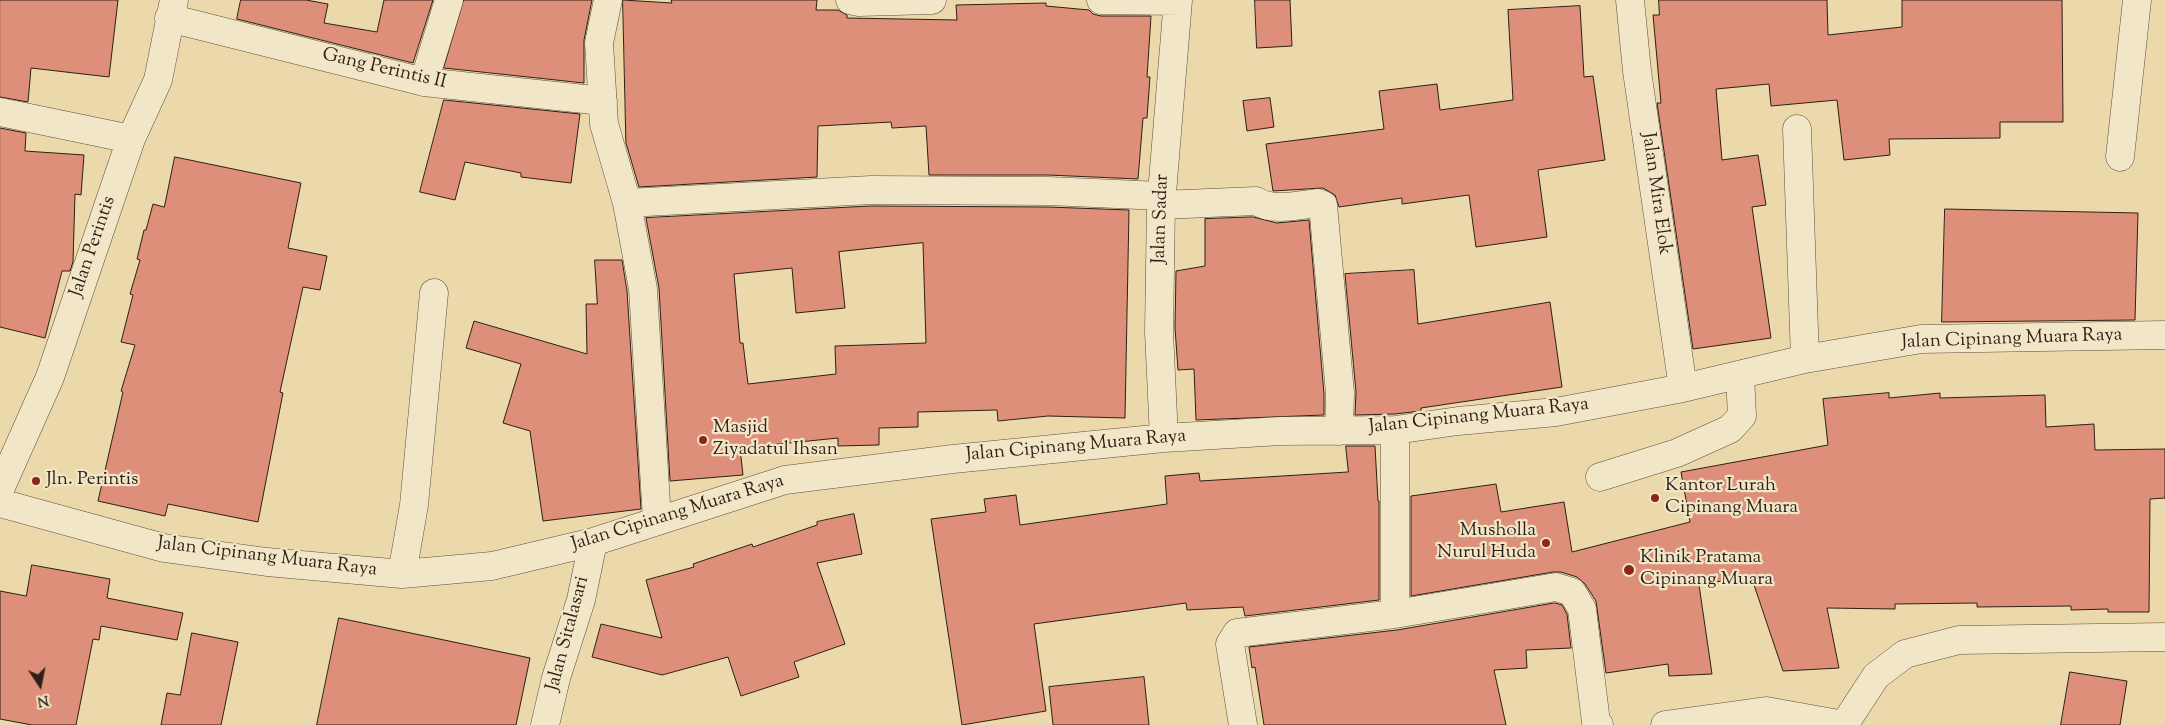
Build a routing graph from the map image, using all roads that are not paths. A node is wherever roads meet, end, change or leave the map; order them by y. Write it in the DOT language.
graph roads {
  1 [pos="448,0"];
  2 [pos="608,0"];
  3 [pos="850,0"];
  4 [pos="932,0"];
  5 [pos="1100,0"];
  6 [pos="1178,0"];
  7 [pos="1630,0"];
  8 [pos="2137,0"];
  9 [pos="172,9"];
  10 [pos="424,82"];
  11 [pos="603,101"];
  12 [pos="0,112"];
  13 [pos="1797,129"];
  14 [pos="131,139"];
  15 [pos="2120,157"];
  16 [pos="1162,201"];
  17 [pos="627,203"];
  18 [pos="434,294"];
  19 [pos="2165,334"];
  20 [pos="1805,359"];
  21 [pos="1740,375"];
  22 [pos="1683,388"];
  23 [pos="1395,430"];
  24 [pos="1339,431"];
  25 [pos="1164,438"];
  26 [pos="1600,477"];
  27 [pos="0,489"];
  28 [pos="0,503"];
  29 [pos="657,520"];
  30 [pos="592,542"];
  31 [pos="402,574"];
  32 [pos="1395,614"];
  33 [pos="2165,637"];
  34 [pos="1593,724"];
  35 [pos="545,725"];
  36 [pos="1243,725"];
  37 [pos="1665,725"];
  38 [pos="1844,725"];
  1 -- 10 [label="street"];
  2 -- 11 [label="street"];
  3 -- 4 [label="street"];
  5 -- 6 [label="street"];
  6 -- 16 [label="street, Jalan Sadar"];
  7 -- 22 [label="street, Jalan Mira Elok"];
  8 -- 15 [label="street"];
  9 -- 10 [label="street, Gang Perintis II"];
  9 -- 14 [label="street, Jalan Perintis"];
  10 -- 11 [label="street, Gang Perintis II"];
  11 -- 17 [label="street"];
  12 -- 14 [label="street"];
  13 -- 20 [label="street"];
  14 -- 27 [label="street, Jalan Perintis"];
  16 -- 17 [label="street"];
  16 -- 24 [label="street"];
  16 -- 25 [label="street, Jalan Sadar"];
  17 -- 29 [label="street"];
  18 -- 31 [label="street"];
  19 -- 20 [label="street, Jalan Cipinang Muara Raya"];
  20 -- 21 [label="street, Jalan Cipinang Muara Raya"];
  21 -- 22 [label="street, Jalan Cipinang Muara Raya"];
  21 -- 26 [label="street"];
  22 -- 23 [label="street, Jalan Cipinang Muara Raya"];
  23 -- 24 [label="street, Jalan Cipinang Muara Raya"];
  23 -- 32 [label="street"];
  24 -- 25 [label="street, Jalan Cipinang Muara Raya"];
  25 -- 29 [label="street, Jalan Cipinang Muara Raya"];
  28 -- 31 [label="street, Jalan Cipinang Muara Raya"];
  29 -- 30 [label="street, Jalan Cipinang Muara Raya"];
  30 -- 31 [label="street, Jalan Cipinang Muara Raya"];
  30 -- 35 [label="street, Jalan Sitalasari"];
  32 -- 34 [label="street"];
  32 -- 36 [label="street"];
  33 -- 38 [label="street"];
  37 -- 38 [label="street"];
}
